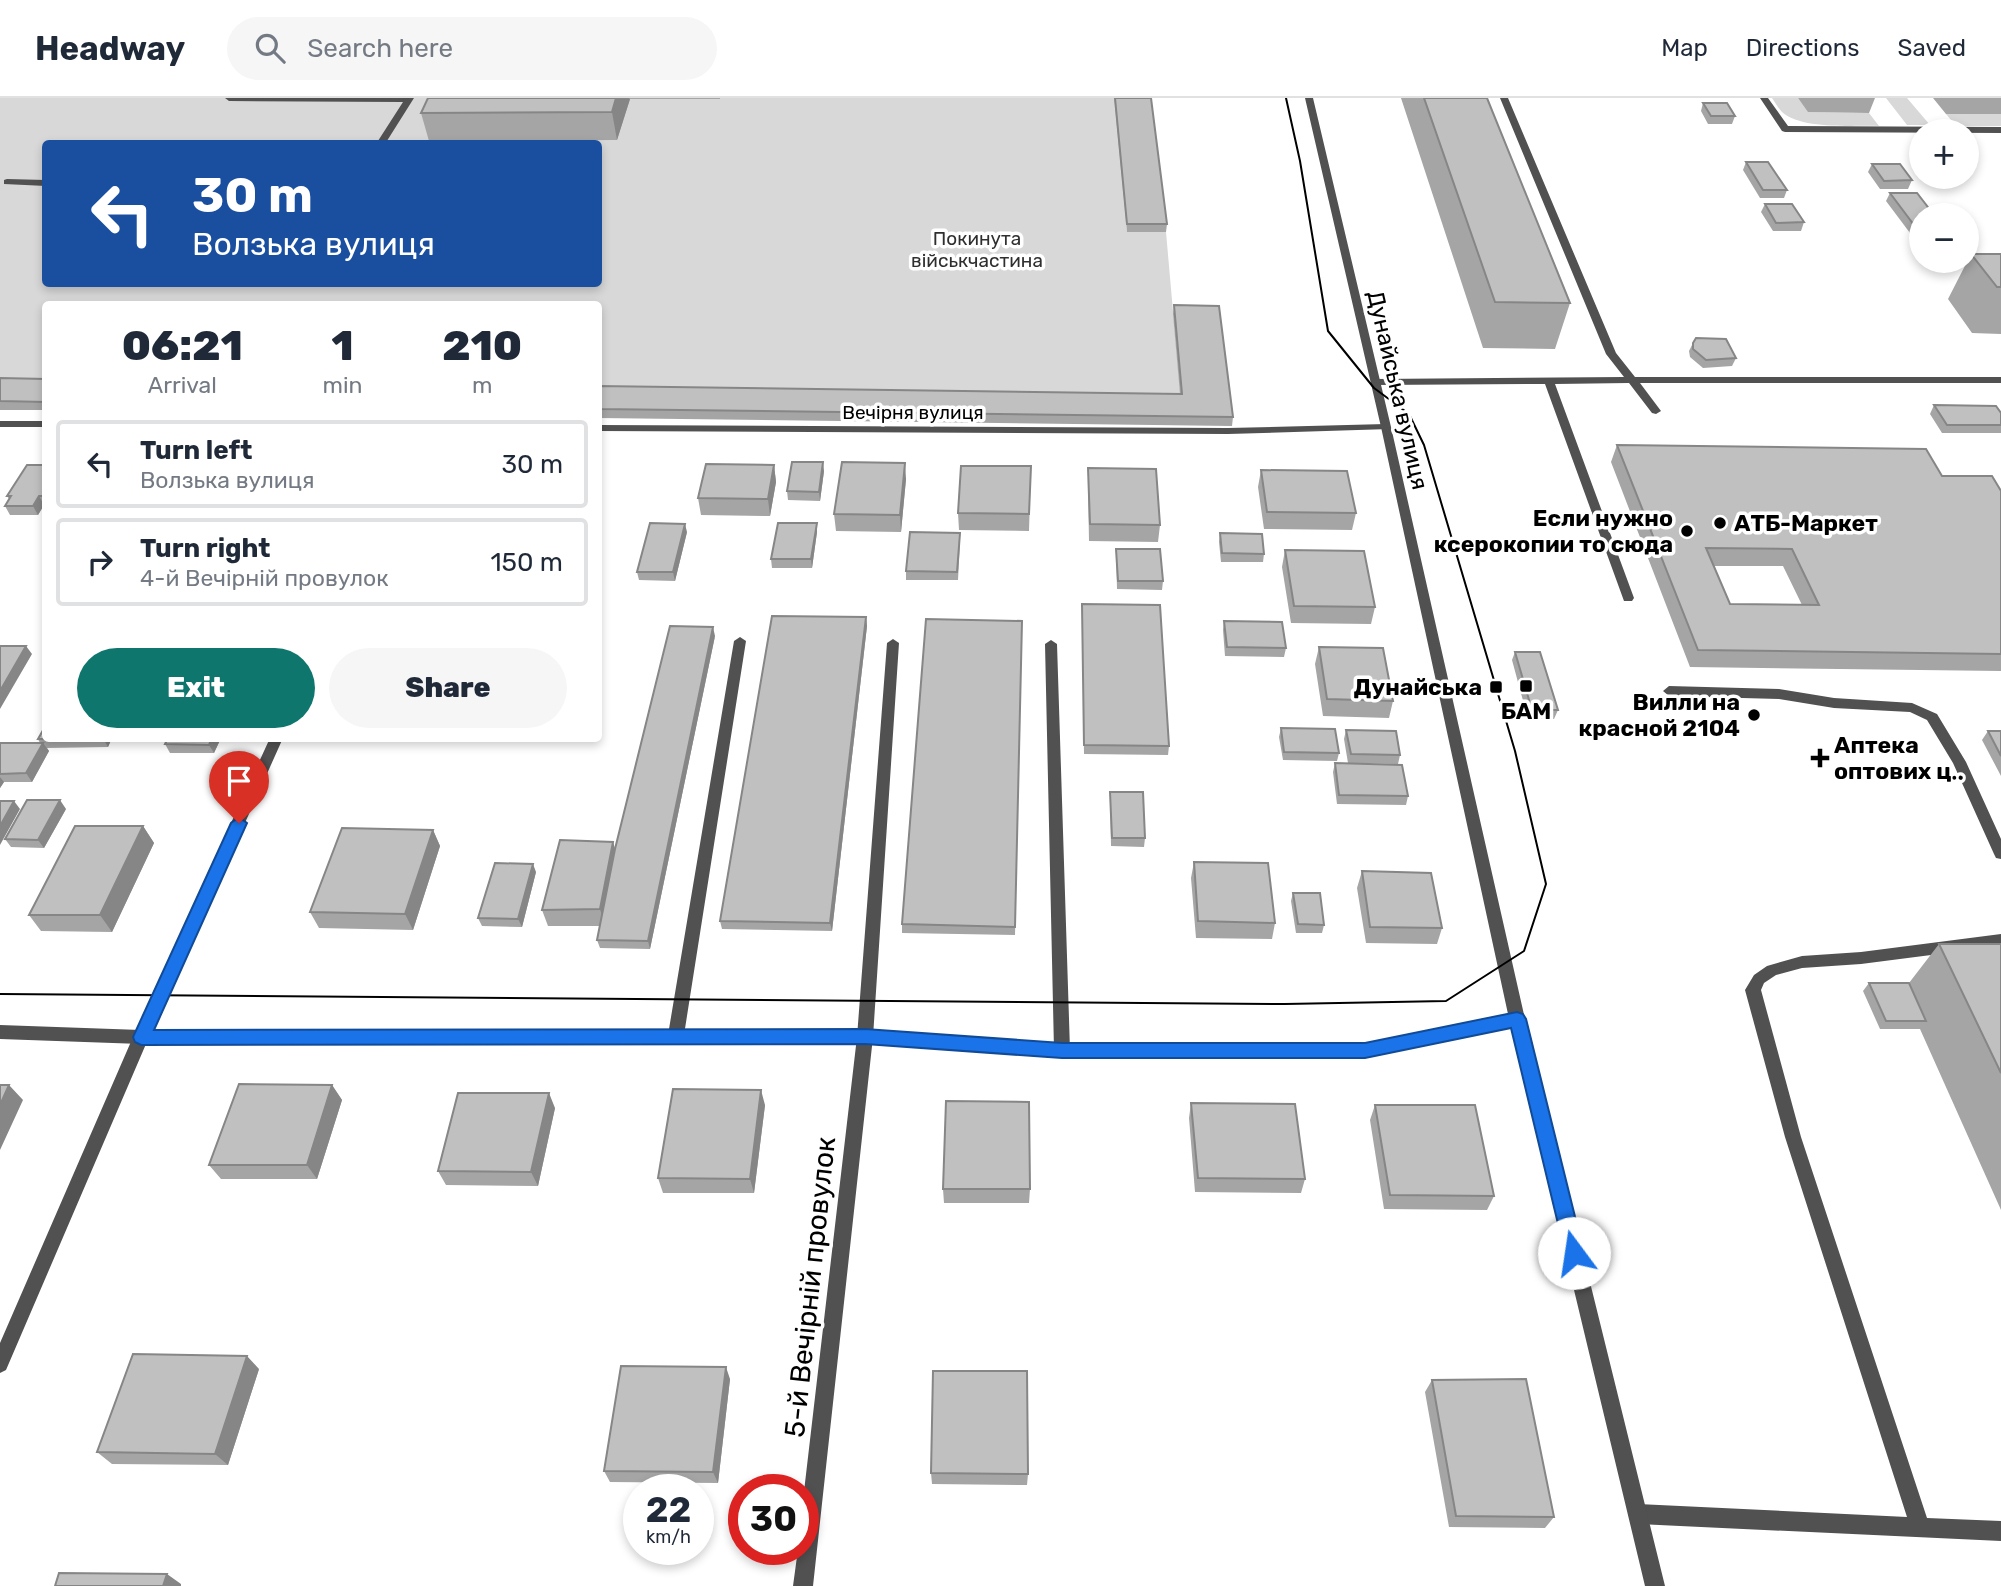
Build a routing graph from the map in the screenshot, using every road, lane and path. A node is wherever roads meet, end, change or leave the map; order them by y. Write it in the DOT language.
graph roads {
  1 [pos="229,98"];
  2 [pos="1309,98"];
  3 [pos="1504,98"];
  4 [pos="1764,98"];
  5 [pos="410,99"];
  6 [pos="2001,130"];
  7 [pos="383,140"];
  8 [pos="6,182"];
  9 [pos="42,183"];
  10 [pos="2001,380"];
  11 [pos="1376,382"];
  12 [pos="1549,382"];
  13 [pos="1632,382"];
  14 [pos="1656,411"];
  15 [pos="0,424"];
  16 [pos="42,424"];
  17 [pos="1386,427"];
  18 [pos="602,428"];
  19 [pos="1628,598"];
  20 [pos="740,640"];
  21 [pos="893,643"];
  22 [pos="1051,644"];
  23 [pos="1669,691"];
  24 [pos="275,742"];
  25 [pos="2001,854"];
  26 [pos="2001,940"];
  27 [pos="1517,1019"];
  28 [pos="0,1032"];
  29 [pos="676,1035"];
  30 [pos="141,1037"];
  31 [pos="865,1037"];
  32 [pos="1062,1050"];
  33 [pos="0,1364"];
  34 [pos="1638,1514"];
  35 [pos="1920,1527"];
  36 [pos="2001,1531"];
  37 [pos="803,1586"];
  38 [pos="1655,1586"];
  1 -- 5 [label="street"];
  2 -- 11 [label="street, Дунайська вулиця"];
  3 -- 13 [label="street"];
  4 -- 6 [label="street"];
  5 -- 7 [label="street"];
  8 -- 9 [label="street"];
  10 -- 13 [label="street"];
  11 -- 12 [label="street"];
  11 -- 17 [label="street, Дунайська вулиця"];
  12 -- 13 [label="street"];
  12 -- 19 [label="street"];
  13 -- 14 [label="street"];
  15 -- 16 [label="street"];
  17 -- 18 [label="street, Вечірня вулиця"];
  17 -- 27 [label="street, Дунайська вулиця"];
  20 -- 29 [label="street"];
  21 -- 31 [label="street, 5-й Вечірній провулок"];
  22 -- 32 [label="street"];
  23 -- 25 [label="street"];
  24 -- 30 [label="street"];
  26 -- 35 [label="street"];
  27 -- 32 [label="street"];
  27 -- 34 [label="street, Дунайська вулиця"];
  28 -- 30 [label="street"];
  29 -- 30 [label="street"];
  29 -- 31 [label="street"];
  30 -- 33 [label="street"];
  31 -- 32 [label="street"];
  31 -- 37 [label="street, 5-й Вечірній провулок"];
  34 -- 35 [label="street"];
  34 -- 38 [label="street, Дунайська вулиця"];
  35 -- 36 [label="street"];
}
